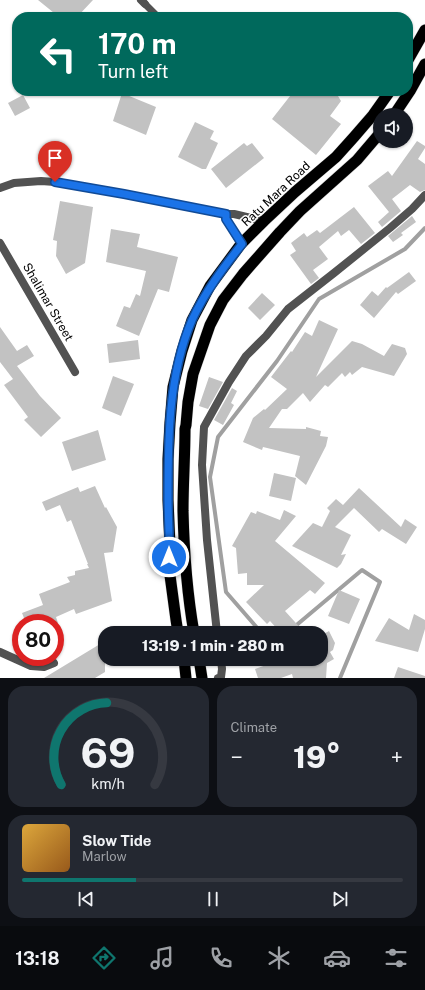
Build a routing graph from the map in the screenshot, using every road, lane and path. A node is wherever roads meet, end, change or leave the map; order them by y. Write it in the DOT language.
graph roads {
  1 [pos="143,2"];
  2 [pos="153,12"];
  3 [pos="425,30"];
  4 [pos="413,51"];
  5 [pos="425,64"];
  6 [pos="413,86"];
  7 [pos="386,96"];
  8 [pos="407,96"];
  9 [pos="399,108"];
  10 [pos="373,141"];
  11 [pos="0,188"];
  12 [pos="425,195"];
  13 [pos="226,214"];
  14 [pos="264,221"];
  15 [pos="0,243"];
  16 [pos="242,244"];
  17 [pos="74,372"];
  18 [pos="177,626"];
  19 [pos="193,626"];
  20 [pos="215,626"];
  21 [pos="0,652"];
  22 [pos="12,657"];
  23 [pos="185,666"];
  24 [pos="200,666"];
  25 [pos="221,666"];
  26 [pos="186,678"];
  27 [pos="202,678"];
  28 [pos="220,678"];
  1 -- 2 [label="lane"];
  3 -- 4 [label="highway"];
  5 -- 6 [label="highway"];
  7 -- 14 [label="highway, Ratu Mara Road"];
  8 -- 9 [label="highway"];
  10 -- 19 [label="highway"];
  11 -- 13 [label="street"];
  12 -- 20 [label="street"];
  13 -- 14 [label="street"];
  13 -- 16 [label="street"];
  14 -- 16 [label="highway, Ratu Mara Road"];
  15 -- 17 [label="street, Shalimar Street"];
  16 -- 18 [label="highway, Ratu Mara Road"];
  21 -- 22 [label="street"];
  23 -- 26 [label="highway"];
  24 -- 27 [label="highway"];
  25 -- 28 [label="street"];
}
